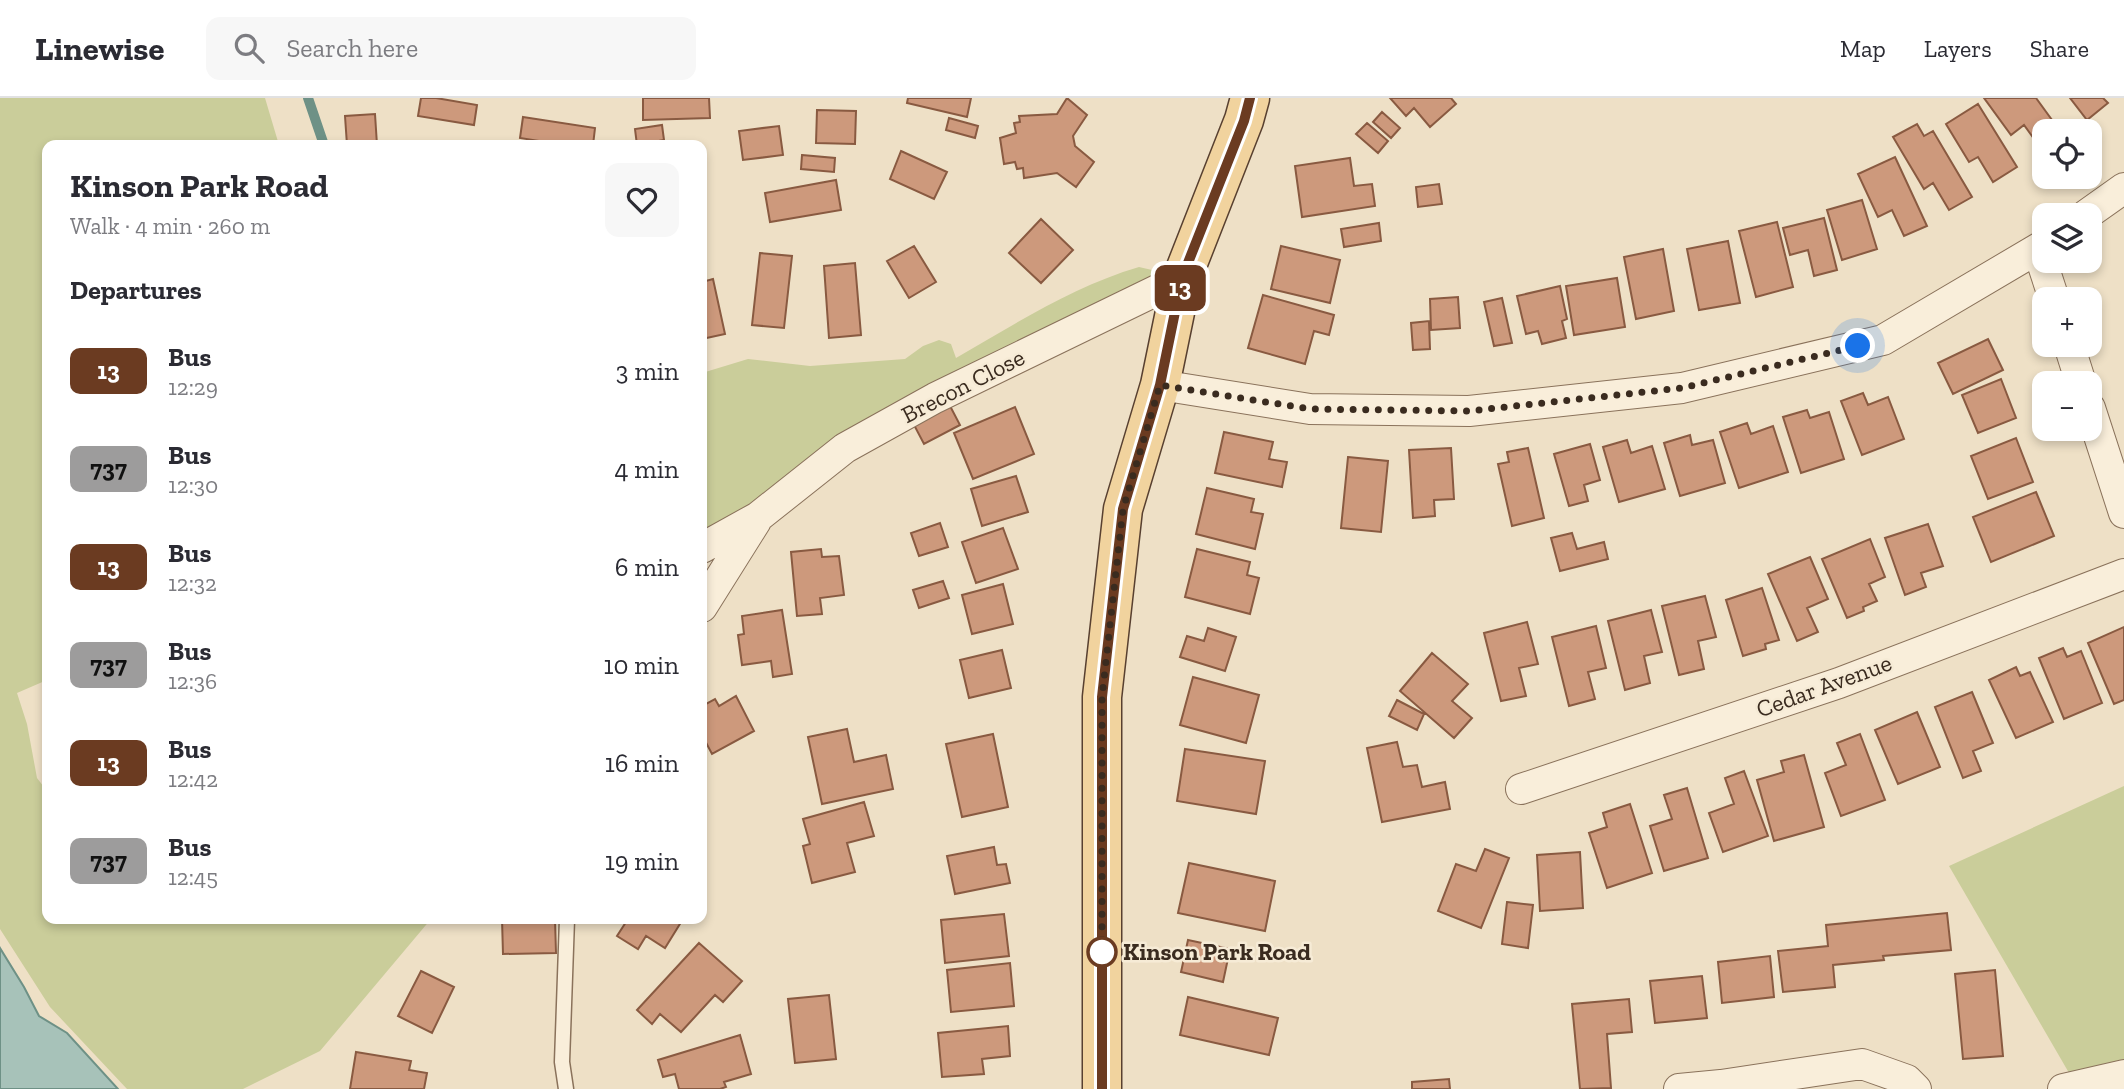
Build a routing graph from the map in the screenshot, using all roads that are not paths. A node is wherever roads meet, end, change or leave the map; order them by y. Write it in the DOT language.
graph roads {
  1 [pos="1250,98"];
  2 [pos="2124,188"];
  3 [pos="2102,204"];
  4 [pos="2032,253"];
  5 [pos="1182,278"];
  6 [pos="1160,385"];
  7 [pos="2101,441"];
  8 [pos="2124,513"];
  9 [pos="758,517"];
  10 [pos="707,545"];
  11 [pos="2124,574"];
  12 [pos="707,599"];
  13 [pos="1521,789"];
  14 [pos="567,924"];
  15 [pos="2124,1075"];
  16 [pos="1721,1087"];
  17 [pos="566,1089"];
  18 [pos="1102,1089"];
  19 [pos="1679,1089"];
  20 [pos="1916,1089"];
  21 [pos="2063,1089"];
  1 -- 5 [label="main road"];
  2 -- 3 [label="street"];
  4 -- 6 [label="street"];
  5 -- 6 [label="main road"];
  5 -- 9 [label="street, Brecon Close"];
  6 -- 18 [label="main road"];
  7 -- 8 [label="street"];
  9 -- 10 [label="street, Brecon Close"];
  9 -- 12 [label="street, Brecon Close"];
  11 -- 13 [label="street, Cedar Avenue"];
  14 -- 17 [label="lane"];
  15 -- 21 [label="street"];
  16 -- 19 [label="street"];
  16 -- 20 [label="street"];
}
